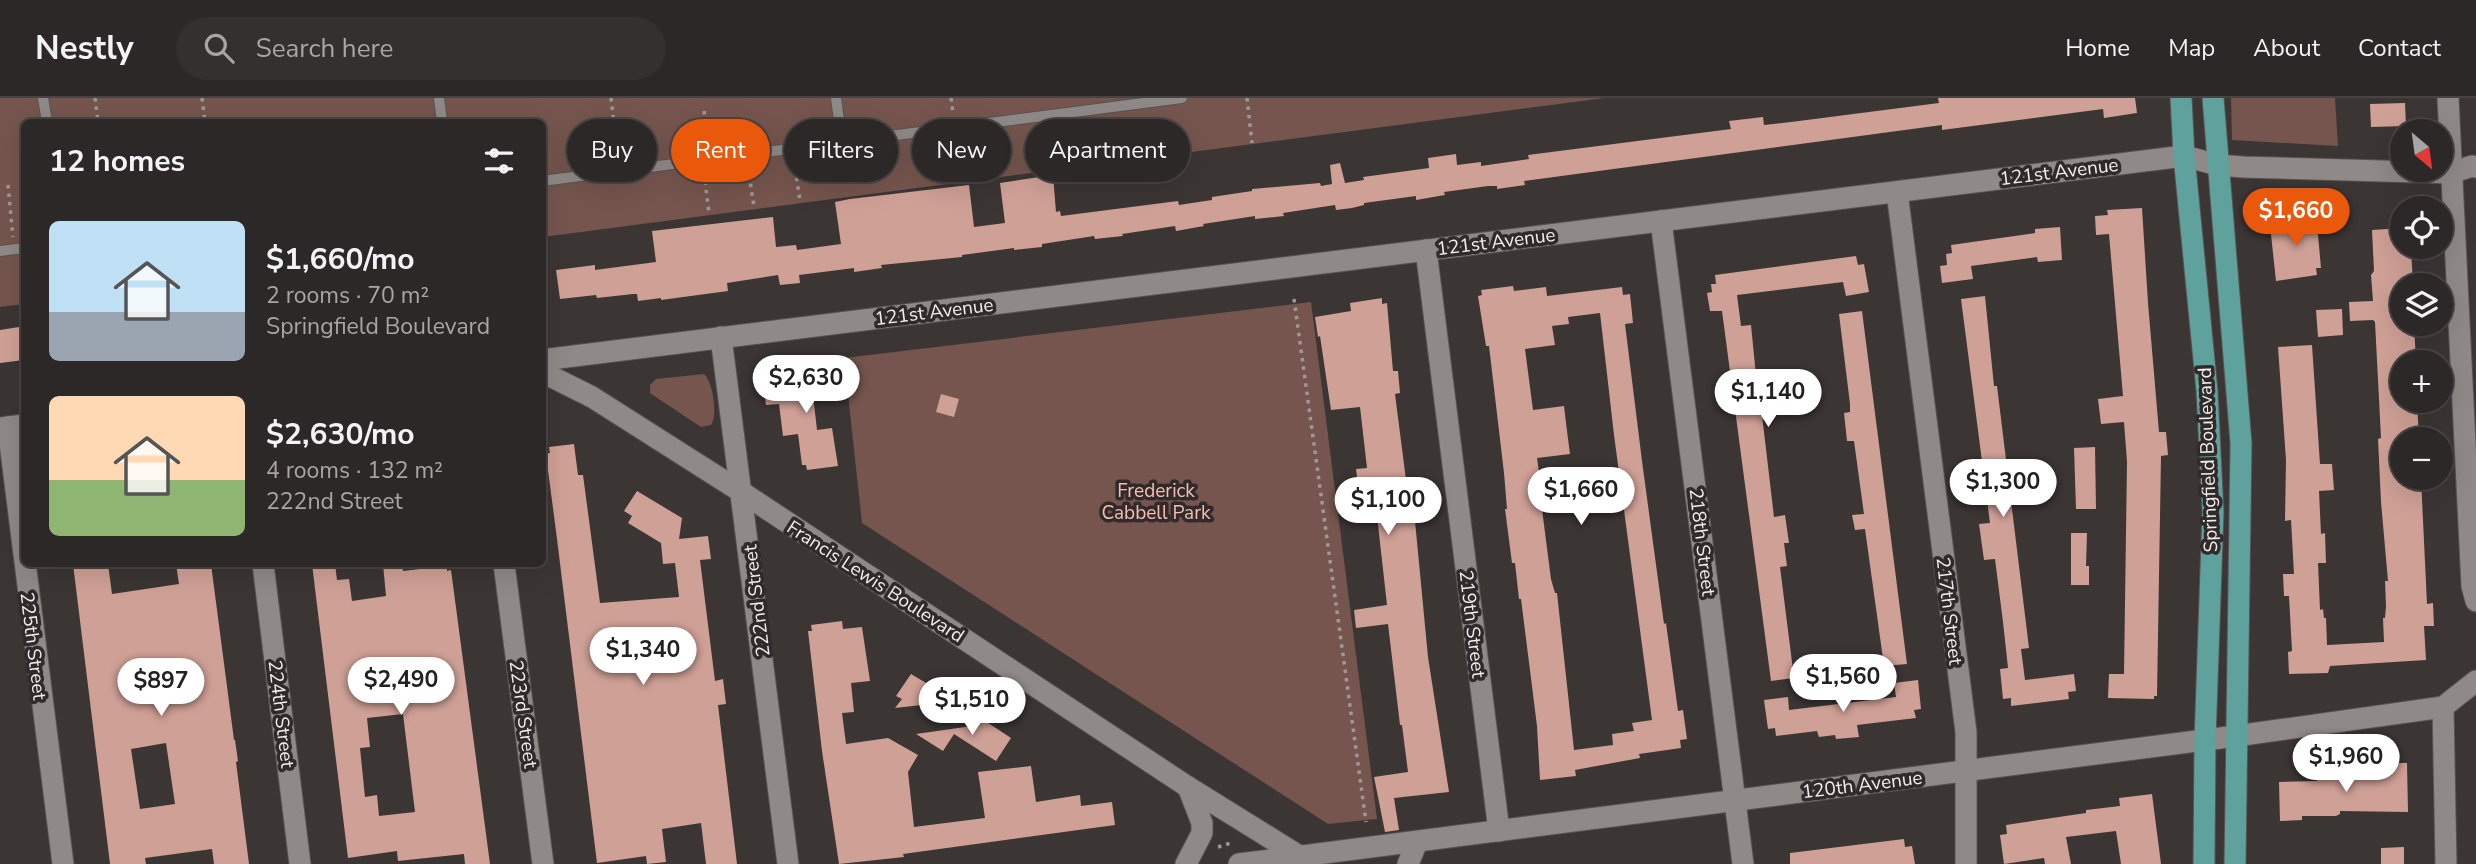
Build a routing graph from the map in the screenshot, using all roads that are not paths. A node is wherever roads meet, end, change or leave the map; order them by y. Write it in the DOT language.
graph roads {
  1 [pos="43,98"];
  2 [pos="439,98"];
  3 [pos="836,98"];
  4 [pos="1182,98"];
  5 [pos="2181,98"];
  6 [pos="2213,98"];
  7 [pos="2448,98"];
  8 [pos="46,119"];
  9 [pos="442,119"];
  10 [pos="839,119"];
  11 [pos="2449,119"];
  12 [pos="898,135"];
  13 [pos="784,149"];
  14 [pos="2184,156"];
  15 [pos="2218,165"];
  16 [pos="2476,167"];
  17 [pos="2390,171"];
  18 [pos="2454,172"];
  19 [pos="546,180"];
  20 [pos="2451,182"];
  21 [pos="1897,192"];
  22 [pos="1661,221"];
  23 [pos="20,249"];
  24 [pos="1426,250"];
  25 [pos="0,251"];
  26 [pos="721,337"];
  27 [pos="546,359"];
  28 [pos="546,374"];
  29 [pos="11,427"];
  30 [pos="743,493"];
  31 [pos="21,511"];
  32 [pos="28,567"];
  33 [pos="263,567"];
  34 [pos="504,567"];
  35 [pos="2476,601"];
  36 [pos="2476,681"];
  37 [pos="2443,707"];
  38 [pos="2236,736"];
  39 [pos="2205,740"];
  40 [pos="1965,771"];
  41 [pos="1188,787"];
  42 [pos="1736,800"];
  43 [pos="1499,831"];
  44 [pos="1417,842"];
  45 [pos="1269,855"];
  46 [pos="1306,860"];
  47 [pos="63,864"];
  48 [pos="300,864"];
  49 [pos="543,864"];
  50 [pos="788,864"];
  51 [pos="1186,864"];
  52 [pos="1239,864"];
  53 [pos="1408,864"];
  54 [pos="1743,864"];
  55 [pos="1966,864"];
  56 [pos="2204,864"];
  57 [pos="2235,864"];
  58 [pos="2446,864"];
  1 -- 8 [label="lane"];
  2 -- 9 [label="lane"];
  3 -- 10 [label="lane"];
  4 -- 12 [label="lane"];
  5 -- 14 [label="main road, Springfield Boulevard"];
  6 -- 15 [label="main road, Springfield Boulevard"];
  7 -- 11 [label="street"];
  13 -- 19 [label="lane"];
  14 -- 15 [label="street, 121st Avenue"];
  14 -- 21 [label="street, 121st Avenue"];
  14 -- 39 [label="main road, Springfield Boulevard"];
  15 -- 17 [label="street, 121st Avenue"];
  15 -- 38 [label="main road, Springfield Boulevard"];
  16 -- 18 [label="street, 121st Avenue"];
  20 -- 35 [label="street"];
  21 -- 22 [label="street, 121st Avenue"];
  21 -- 40 [label="street, 217th Street"];
  22 -- 24 [label="street, 121st Avenue"];
  22 -- 42 [label="street, 218th Street"];
  23 -- 25 [label="lane"];
  24 -- 26 [label="street, 121st Avenue"];
  24 -- 43 [label="street, 219th Street"];
  26 -- 27 [label="street, 121st Avenue"];
  26 -- 30 [label="street, 222nd Street"];
  28 -- 30 [label="street, Francis Lewis Boulevard"];
  29 -- 31 [label="street, 225th Street"];
  30 -- 41 [label="street, Francis Lewis Boulevard"];
  30 -- 50 [label="street, 222nd Street"];
  32 -- 47 [label="street, 225th Street"];
  33 -- 48 [label="street, 224th Street"];
  34 -- 49 [label="street, 223rd Street"];
  36 -- 37 [label="street"];
  37 -- 38 [label="street, 120th Avenue"];
  37 -- 58 [label="street"];
  38 -- 39 [label="street, 120th Avenue"];
  38 -- 57 [label="main road, Springfield Boulevard"];
  39 -- 40 [label="street, 120th Avenue"];
  39 -- 56 [label="main road, Springfield Boulevard"];
  40 -- 42 [label="street, 120th Avenue"];
  40 -- 55 [label="street, 217th Street"];
  41 -- 45 [label="street, Francis Lewis Boulevard"];
  41 -- 51 [label="street"];
  42 -- 43 [label="street, 120th Avenue"];
  42 -- 54 [label="street, 218th Street"];
  43 -- 44 [label="street, 120th Avenue"];
  44 -- 46 [label="street, 120th Avenue"];
  44 -- 53 [label="street"];
  45 -- 46 [label="street, Francis Lewis Boulevard"];
  45 -- 52 [label="street"];
}
